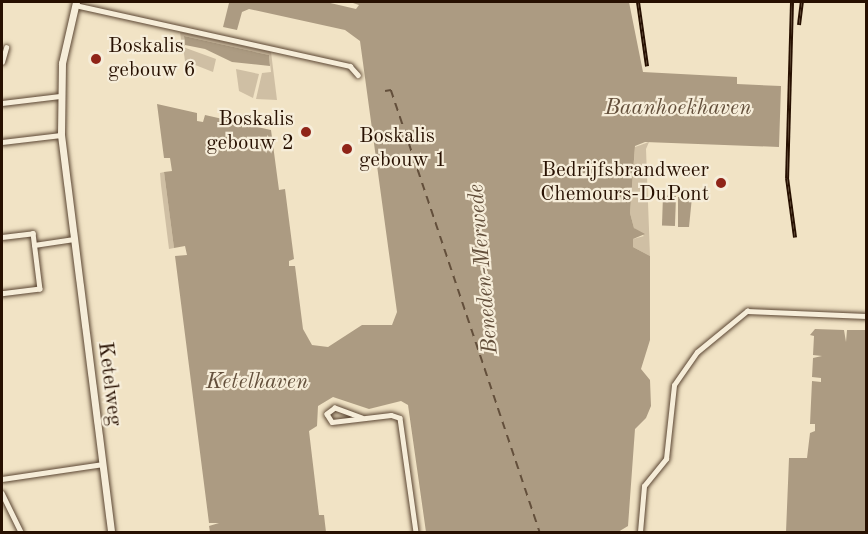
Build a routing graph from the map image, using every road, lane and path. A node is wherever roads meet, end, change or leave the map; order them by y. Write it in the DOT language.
graph roads {
  1 [pos="76,3"];
  2 [pos="6,48"];
  3 [pos="2,62"];
  4 [pos="358,75"];
  5 [pos="60,96"];
  6 [pos="2,103"];
  7 [pos="61,135"];
  8 [pos="2,142"];
  9 [pos="2,237"];
  10 [pos="74,239"];
  11 [pos="34,245"];
  12 [pos="2,294"];
  13 [pos="867,316"];
  14 [pos="362,418"];
  15 [pos="103,464"];
  16 [pos="2,479"];
  17 [pos="2,493"];
  18 [pos="21,532"];
  19 [pos="111,532"];
  20 [pos="416,532"];
  21 [pos="640,532"];
  1 -- 4 [label="street"];
  1 -- 5 [label="street, Ketelweg"];
  2 -- 3 [label="street"];
  5 -- 6 [label="street"];
  5 -- 7 [label="street, Ketelweg"];
  7 -- 8 [label="street"];
  7 -- 10 [label="street, Ketelweg"];
  9 -- 11 [label="street"];
  10 -- 11 [label="street"];
  10 -- 15 [label="street, Ketelweg"];
  11 -- 12 [label="street"];
  13 -- 21 [label="street"];
  14 -- 14 [label="street"];
  14 -- 20 [label="street"];
  15 -- 16 [label="street"];
  15 -- 19 [label="street, Ketelweg"];
  17 -- 18 [label="street"];
}
